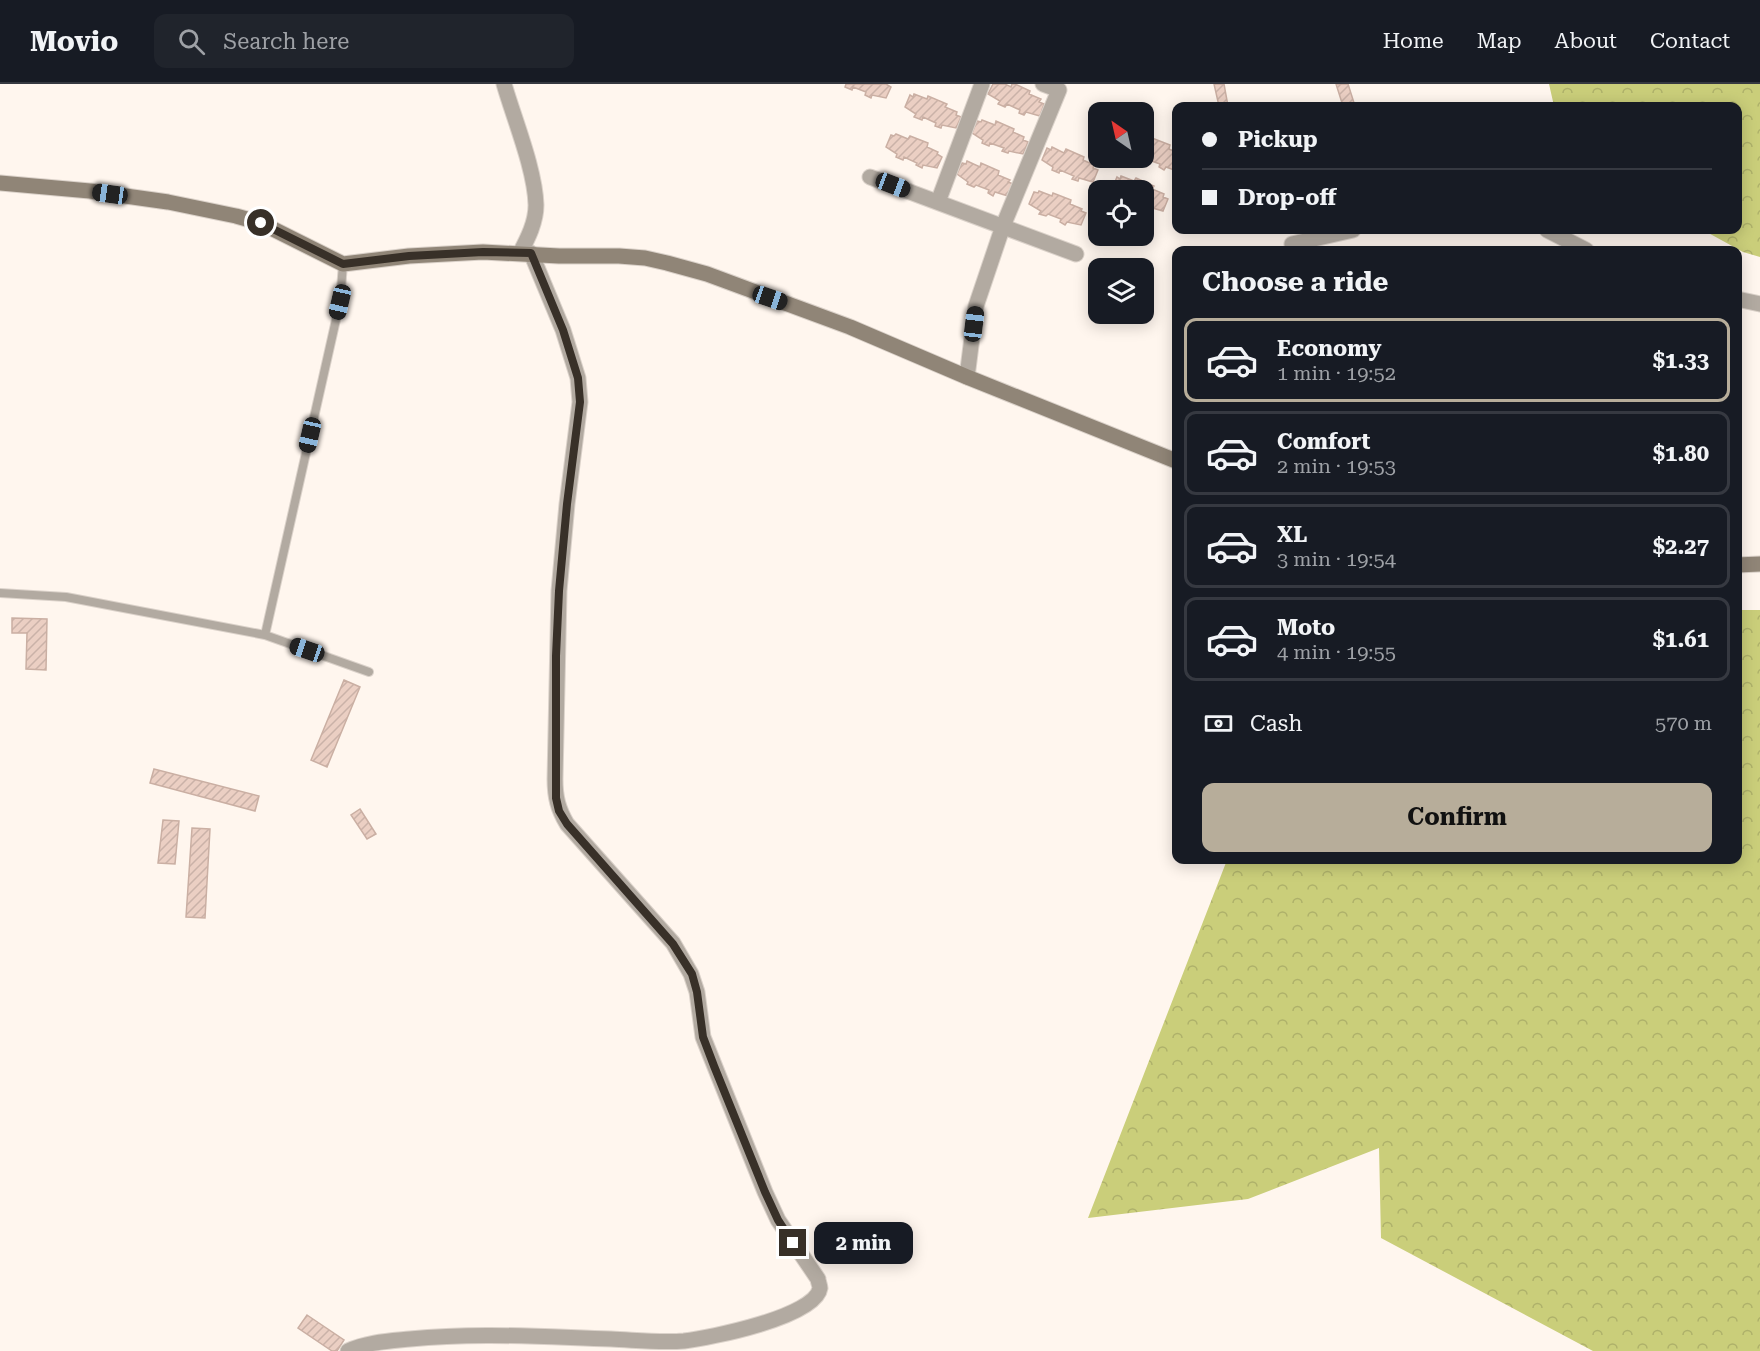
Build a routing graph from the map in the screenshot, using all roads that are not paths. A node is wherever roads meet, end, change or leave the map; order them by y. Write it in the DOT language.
graph roads {
  1 [pos="504,84"];
  2 [pos="982,84"];
  3 [pos="1043,84"];
  4 [pos="870,177"];
  5 [pos="0,183"];
  6 [pos="938,202"];
  7 [pos="1003,226"];
  8 [pos="1333,234"];
  9 [pos="1555,234"];
  10 [pos="1292,242"];
  11 [pos="1578,246"];
  12 [pos="525,253"];
  13 [pos="1076,254"];
  14 [pos="343,264"];
  15 [pos="1742,300"];
  16 [pos="1760,304"];
  17 [pos="967,377"];
  18 [pos="1172,459"];
  19 [pos="1760,564"];
  20 [pos="1742,565"];
  21 [pos="0,594"];
  22 [pos="265,635"];
  23 [pos="369,672"];
  24 [pos="348,1351"];
  1 -- 12 [label="street"];
  2 -- 6 [label="street"];
  3 -- 7 [label="street"];
  4 -- 6 [label="street"];
  5 -- 14 [label="street"];
  6 -- 7 [label="street"];
  7 -- 13 [label="street"];
  7 -- 17 [label="street"];
  8 -- 10 [label="street"];
  9 -- 11 [label="street"];
  12 -- 14 [label="street"];
  12 -- 17 [label="street"];
  12 -- 24 [label="street"];
  14 -- 22 [label="lane"];
  15 -- 16 [label="street"];
  17 -- 18 [label="street"];
  19 -- 20 [label="street"];
  21 -- 22 [label="lane"];
  22 -- 23 [label="lane"];
}
